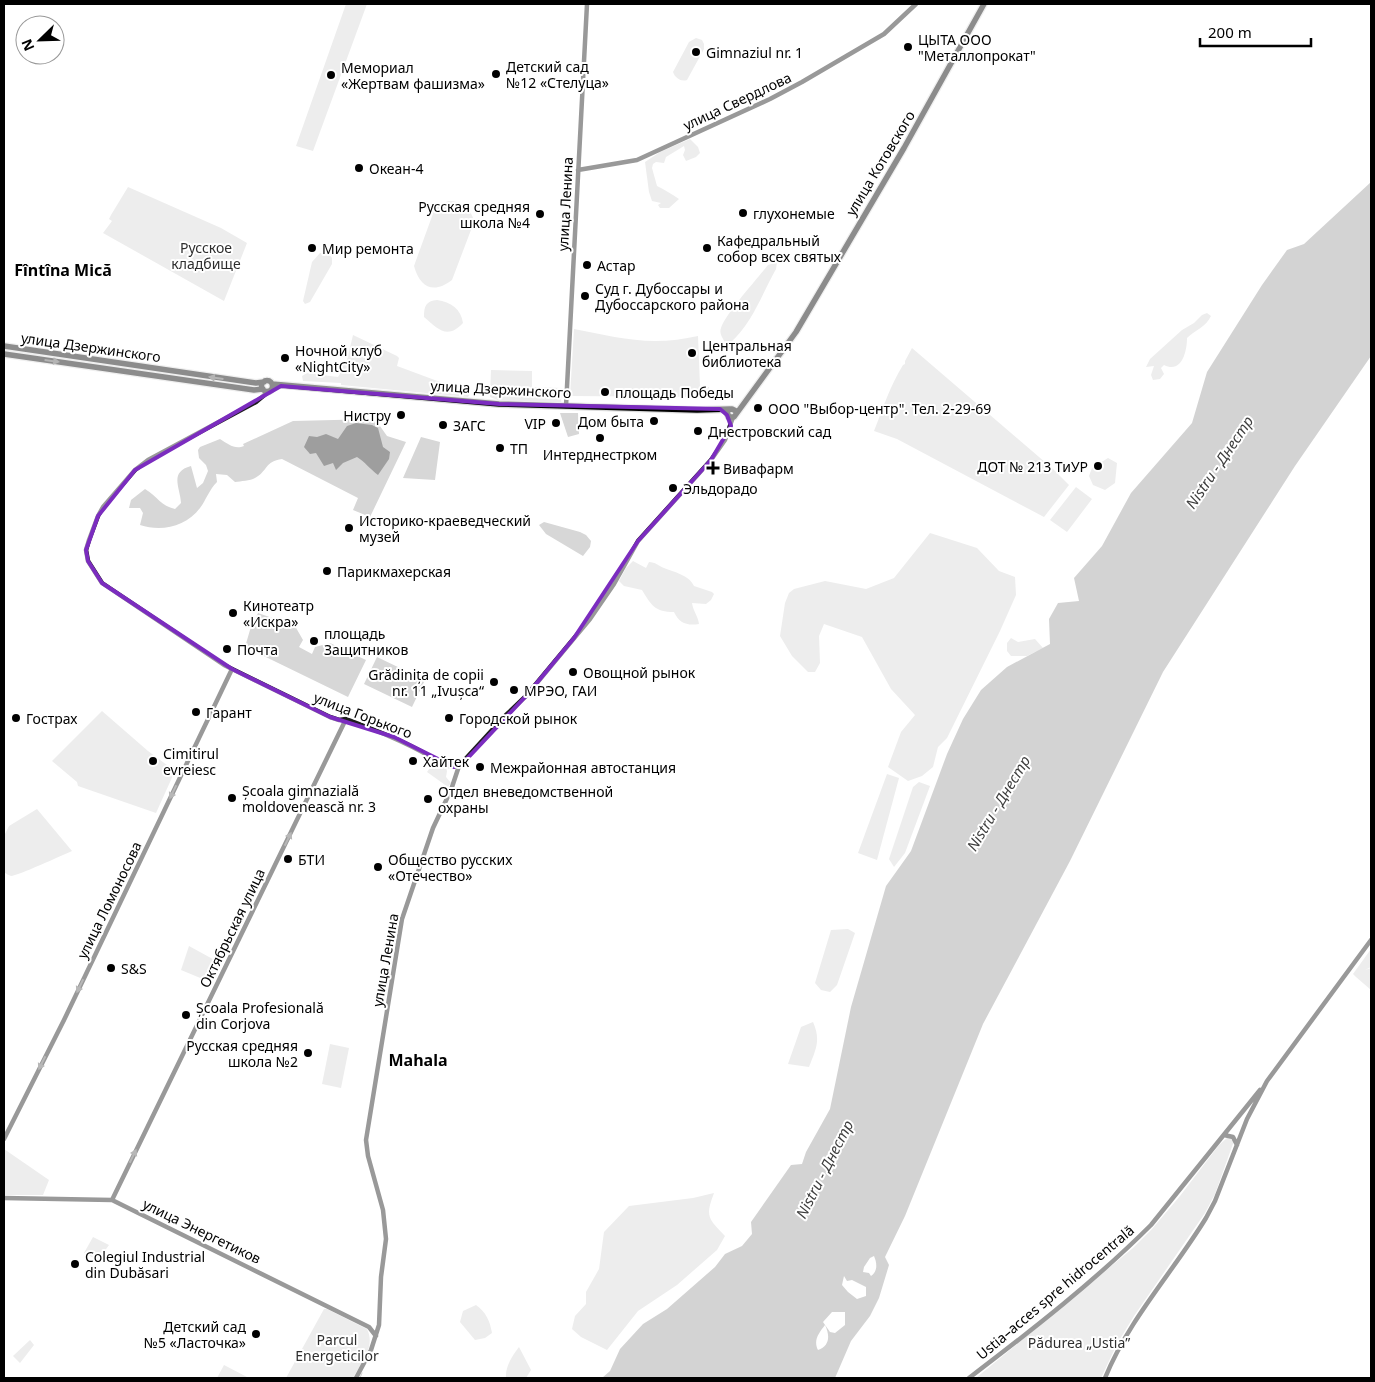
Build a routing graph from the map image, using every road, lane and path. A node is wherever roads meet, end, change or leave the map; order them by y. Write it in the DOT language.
graph roads {
  1 [pos="587,4"];
  2 [pos="916,4"];
  3 [pos="984,4"];
  4 [pos="578,170"];
  5 [pos="4,346"];
  6 [pos="4,354"];
  7 [pos="269,388"];
  8 [pos="566,406"];
  9 [pos="731,413"];
  10 [pos="232,669"];
  11 [pos="346,719"];
  12 [pos="459,766"];
  13 [pos="1371,940"];
  14 [pos="1267,1081"];
  15 [pos="1224,1135"];
  16 [pos="4,1139"];
  17 [pos="1238,1144"];
  18 [pos="4,1198"];
  19 [pos="112,1200"];
  20 [pos="376,1336"];
  21 [pos="356,1378"];
  22 [pos="969,1378"];
  23 [pos="1105,1378"];
  1 -- 4 [label="street, улица Ленина"];
  2 -- 4 [label="street, улица Свердлова"];
  3 -- 9 [label="highway, улица Котовского"];
  4 -- 8 [label="street, улица Ленина"];
  7 -- 5 [label="highway, улица Дзержинского, one-way"];
  6 -- 7 [label="highway, улица Дзержинского, one-way"];
  7 -- 8 [label="highway, улица Дзержинского"];
  7 -- 10 [label="street, улица Горького"];
  8 -- 9 [label="highway, улица Дзержинского"];
  9 -- 12 [label="street, улица Ленина"];
  10 -- 11 [label="street, улица Горького"];
  10 -- 16 [label="street, улица Ломоносова, one-way"];
  11 -- 12 [label="street, улица Горького"];
  19 -- 11 [label="street, Октябрьская улица, one-way"];
  12 -- 20 [label="street, улица Ленина"];
  13 -- 14 [label="street"];
  14 -- 15 [label="street, Ustia–acces spre hidrocentrală"];
  14 -- 17 [label="street"];
  15 -- 17 [label="street"];
  15 -- 22 [label="street, Ustia–acces spre hidrocentrală"];
  17 -- 23 [label="street"];
  18 -- 19 [label="street, улица Энергетиков"];
  19 -- 20 [label="street, улица Энергетиков"];
  20 -- 21 [label="street, улица Ленина"];
}
